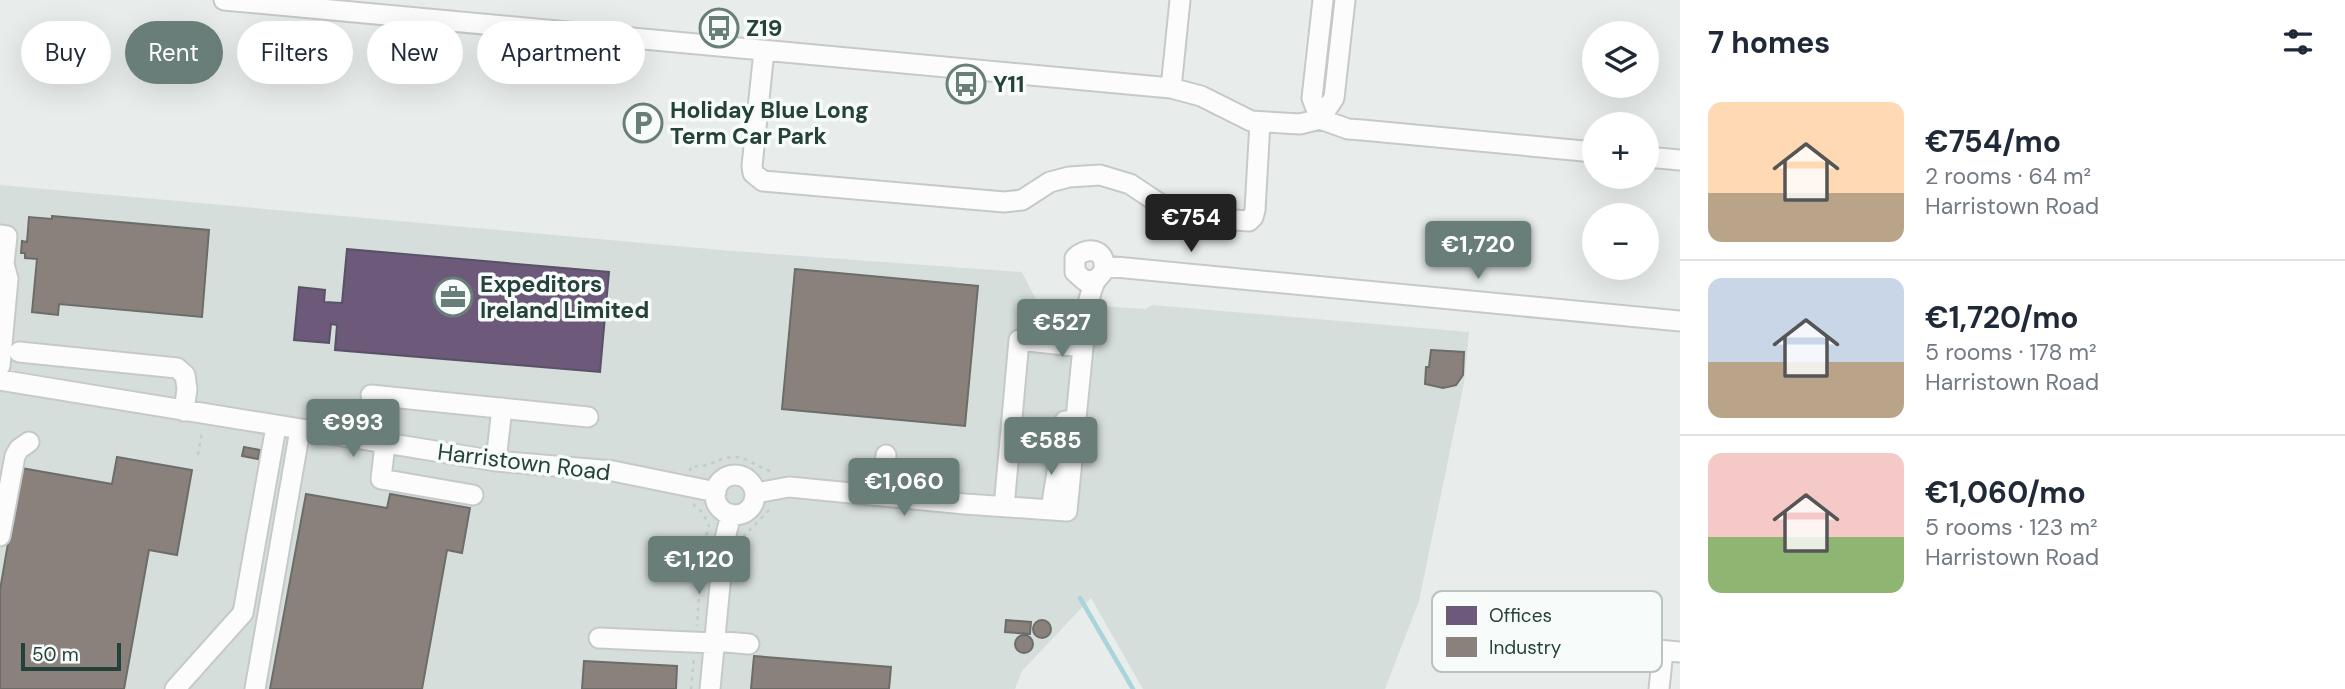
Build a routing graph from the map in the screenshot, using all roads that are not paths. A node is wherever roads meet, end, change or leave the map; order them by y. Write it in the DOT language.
graph roads {
  1 [pos="224,0"];
  2 [pos="1180,0"];
  3 [pos="1323,0"];
  4 [pos="1345,0"];
  5 [pos="764,51"];
  6 [pos="1171,88"];
  7 [pos="1320,118"];
  8 [pos="1260,122"];
  9 [pos="1582,151"];
  10 [pos="1659,158"];
  11 [pos="1680,160"];
  12 [pos="0,235"];
  13 [pos="1094,275"];
  14 [pos="1680,321"];
  15 [pos="1,333"];
  16 [pos="1074,346"];
  17 [pos="19,352"];
  18 [pos="0,366"];
  19 [pos="0,380"];
  20 [pos="371,395"];
  21 [pos="502,408"];
  22 [pos="184,411"];
  23 [pos="588,417"];
  24 [pos="276,427"];
  25 [pos="300,430"];
  26 [pos="29,442"];
  27 [pos="385,444"];
  28 [pos="886,456"];
  29 [pos="496,461"];
  30 [pos="716,492"];
  31 [pos="755,493"];
  32 [pos="473,495"];
  33 [pos="882,496"];
  34 [pos="1004,507"];
  35 [pos="1059,510"];
  36 [pos="731,514"];
  37 [pos="0,536"];
  38 [pos="599,638"];
  39 [pos="705,642"];
  40 [pos="749,644"];
  41 [pos="1672,651"];
  42 [pos="175,689"];
  43 [pos="255,689"];
  44 [pos="710,689"];
  45 [pos="1659,689"];
  1 -- 5 [label="street"];
  2 -- 6 [label="street"];
  3 -- 7 [label="street"];
  4 -- 7 [label="street"];
  5 -- 6 [label="street"];
  5 -- 8 [label="street"];
  6 -- 8 [label="street"];
  7 -- 8 [label="street"];
  7 -- 9 [label="street"];
  10 -- 11 [label="street"];
  12 -- 15 [label="street"];
  13 -- 14 [label="street"];
  13 -- 16 [label="street"];
  13 -- 35 [label="street"];
  15 -- 18 [label="street"];
  16 -- 34 [label="street"];
  16 -- 35 [label="street"];
  17 -- 22 [label="street"];
  19 -- 22 [label="street, Harristown Road"];
  20 -- 21 [label="street"];
  21 -- 23 [label="street"];
  21 -- 29 [label="street"];
  22 -- 24 [label="street, Harristown Road"];
  24 -- 25 [label="street, Harristown Road"];
  24 -- 42 [label="street"];
  25 -- 27 [label="street, Harristown Road"];
  25 -- 43 [label="street"];
  26 -- 37 [label="street"];
  27 -- 29 [label="street, Harristown Road"];
  27 -- 32 [label="street"];
  28 -- 33 [label="street"];
  29 -- 30 [label="street, Harristown Road"];
  30 -- 31 [label="street"];
  30 -- 36 [label="street"];
  31 -- 33 [label="street"];
  31 -- 36 [label="street"];
  33 -- 34 [label="street"];
  34 -- 35 [label="street"];
  36 -- 39 [label="street"];
  38 -- 39 [label="street"];
  39 -- 40 [label="street"];
  39 -- 44 [label="street"];
  41 -- 45 [label="street"];
}
